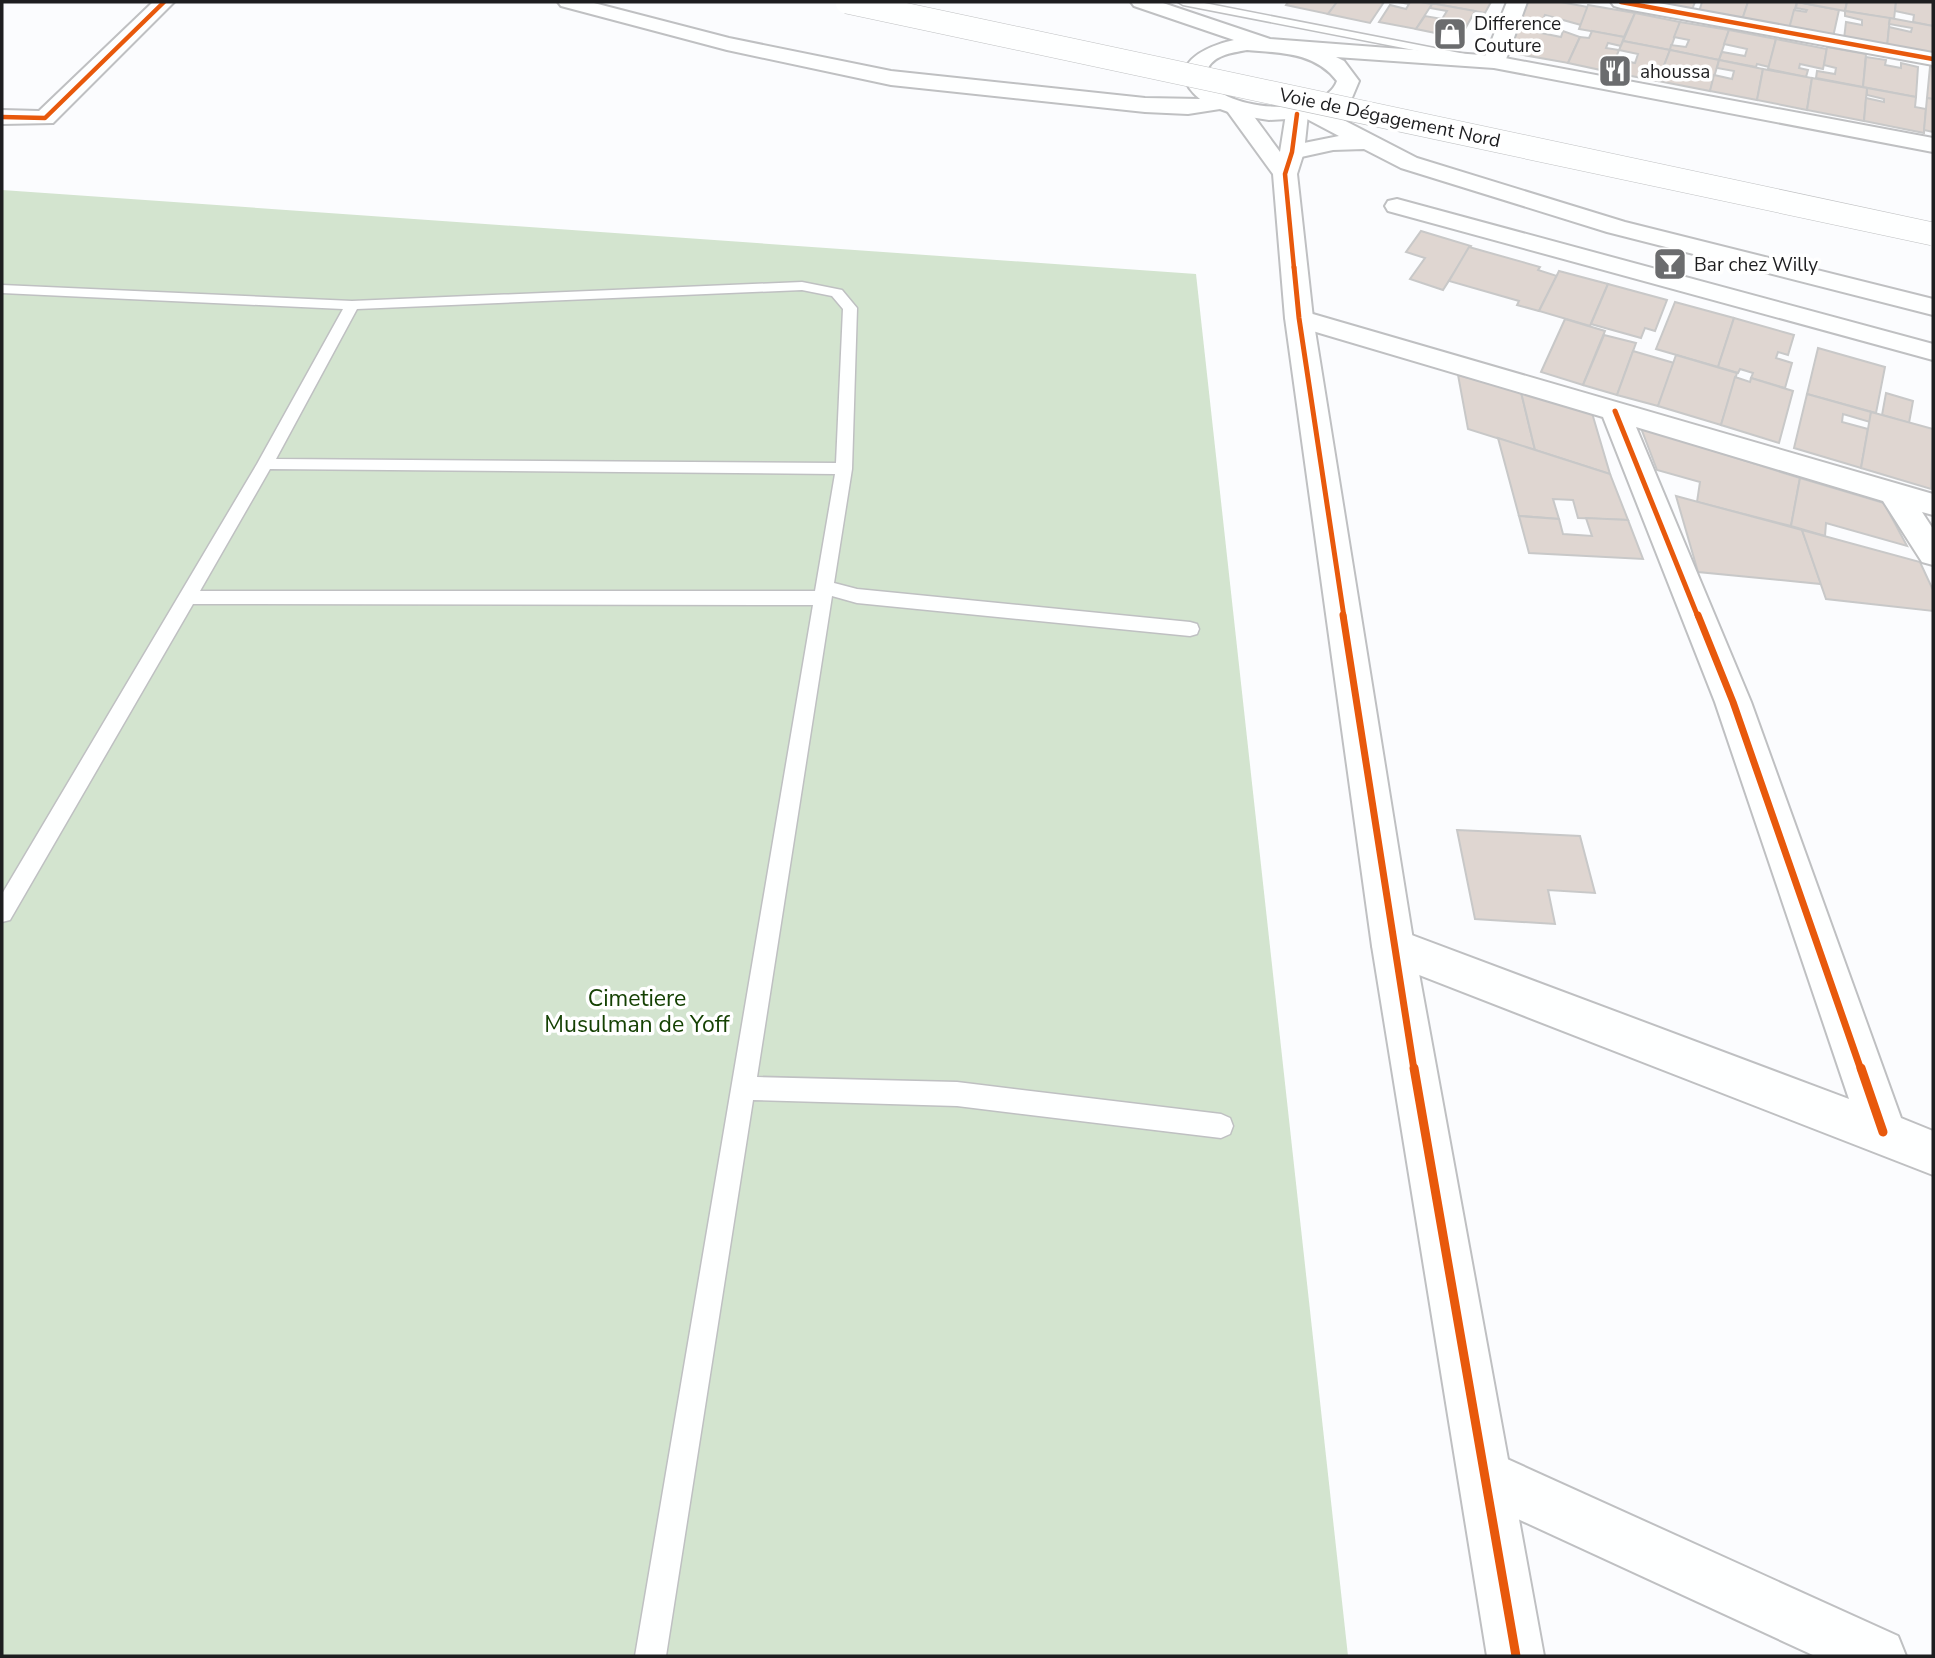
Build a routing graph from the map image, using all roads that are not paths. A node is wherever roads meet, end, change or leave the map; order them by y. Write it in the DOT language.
graph roads {
  1 [pos="164,2"];
  2 [pos="568,2"];
  3 [pos="847,2"];
  4 [pos="941,2"];
  5 [pos="1183,2"];
  6 [pos="1517,2"];
  7 [pos="1621,2"];
  8 [pos="1148,4"];
  9 [pos="1266,44"];
  10 [pos="1304,49"];
  11 [pos="1215,52"];
  12 [pos="1933,59"];
  13 [pos="1478,60"];
  14 [pos="1198,85"];
  15 [pos="1345,90"];
  16 [pos="1096,98"];
  17 [pos="1423,103"];
  18 [pos="1228,105"];
  19 [pos="1304,113"];
  20 [pos="2,117"];
  21 [pos="1364,142"];
  22 [pos="1933,145"];
  23 [pos="1289,163"];
  24 [pos="1409,163"];
  25 [pos="1397,206"];
  26 [pos="1933,234"];
  27 [pos="2,289"];
  28 [pos="352,305"];
  29 [pos="1933,307"];
  30 [pos="1299,318"];
  31 [pos="1933,352"];
  32 [pos="1615,411"];
  33 [pos="265,464"];
  34 [pos="844,469"];
  35 [pos="1894,494"];
  36 [pos="1933,505"];
  37 [pos="1933,554"];
  38 [pos="824,592"];
  39 [pos="187,597"];
  40 [pos="1190,629"];
  41 [pos="2,913"];
  42 [pos="1393,946"];
  43 [pos="743,1088"];
  44 [pos="1222,1126"];
  45 [pos="1883,1132"];
  46 [pos="1933,1153"];
  47 [pos="1485,1476"];
  48 [pos="650,1656"];
  49 [pos="1516,1656"];
  50 [pos="1878,1656"];
  1 -- 20 [label="main road"];
  2 -- 16 [label="main road"];
  3 -- 26 [label="main road, Voie de Dégagement Nord, bridge"];
  4 -- 17 [label="main road, Voie de Dégagement Nord"];
  5 -- 13 [label="lane"];
  6 -- 13 [label="main road"];
  7 -- 12 [label="main road"];
  8 -- 9 [label="main road"];
  8 -- 11 [label="main road"];
  9 -- 10 [label="main road"];
  9 -- 11 [label="main road"];
  10 -- 13 [label="main road"];
  10 -- 15 [label="main road"];
  11 -- 14 [label="main road"];
  13 -- 15 [label="main road"];
  13 -- 22 [label="main road"];
  14 -- 16 [label="main road"];
  14 -- 18 [label="main road"];
  15 -- 19 [label="main road"];
  15 -- 24 [label="main road"];
  16 -- 18 [label="main road"];
  18 -- 19 [label="main road"];
  18 -- 23 [label="main road"];
  19 -- 21 [label="main road"];
  19 -- 23 [label="main road"];
  21 -- 23 [label="main road"];
  21 -- 24 [label="main road"];
  23 -- 30 [label="main road"];
  24 -- 29 [label="main road"];
  25 -- 31 [label="main road"];
  27 -- 28 [label="lane"];
  28 -- 33 [label="lane"];
  28 -- 34 [label="lane"];
  30 -- 32 [label="main road"];
  30 -- 42 [label="main road"];
  32 -- 35 [label="main road"];
  32 -- 45 [label="main road"];
  33 -- 34 [label="lane"];
  33 -- 39 [label="lane"];
  34 -- 38 [label="lane"];
  35 -- 36 [label="main road"];
  35 -- 37 [label="main road"];
  38 -- 39 [label="lane"];
  38 -- 40 [label="lane"];
  38 -- 43 [label="lane"];
  39 -- 41 [label="lane"];
  42 -- 45 [label="main road"];
  42 -- 47 [label="main road"];
  43 -- 44 [label="lane"];
  43 -- 48 [label="lane"];
  45 -- 46 [label="main road"];
  47 -- 49 [label="main road"];
  47 -- 50 [label="main road"];
}
